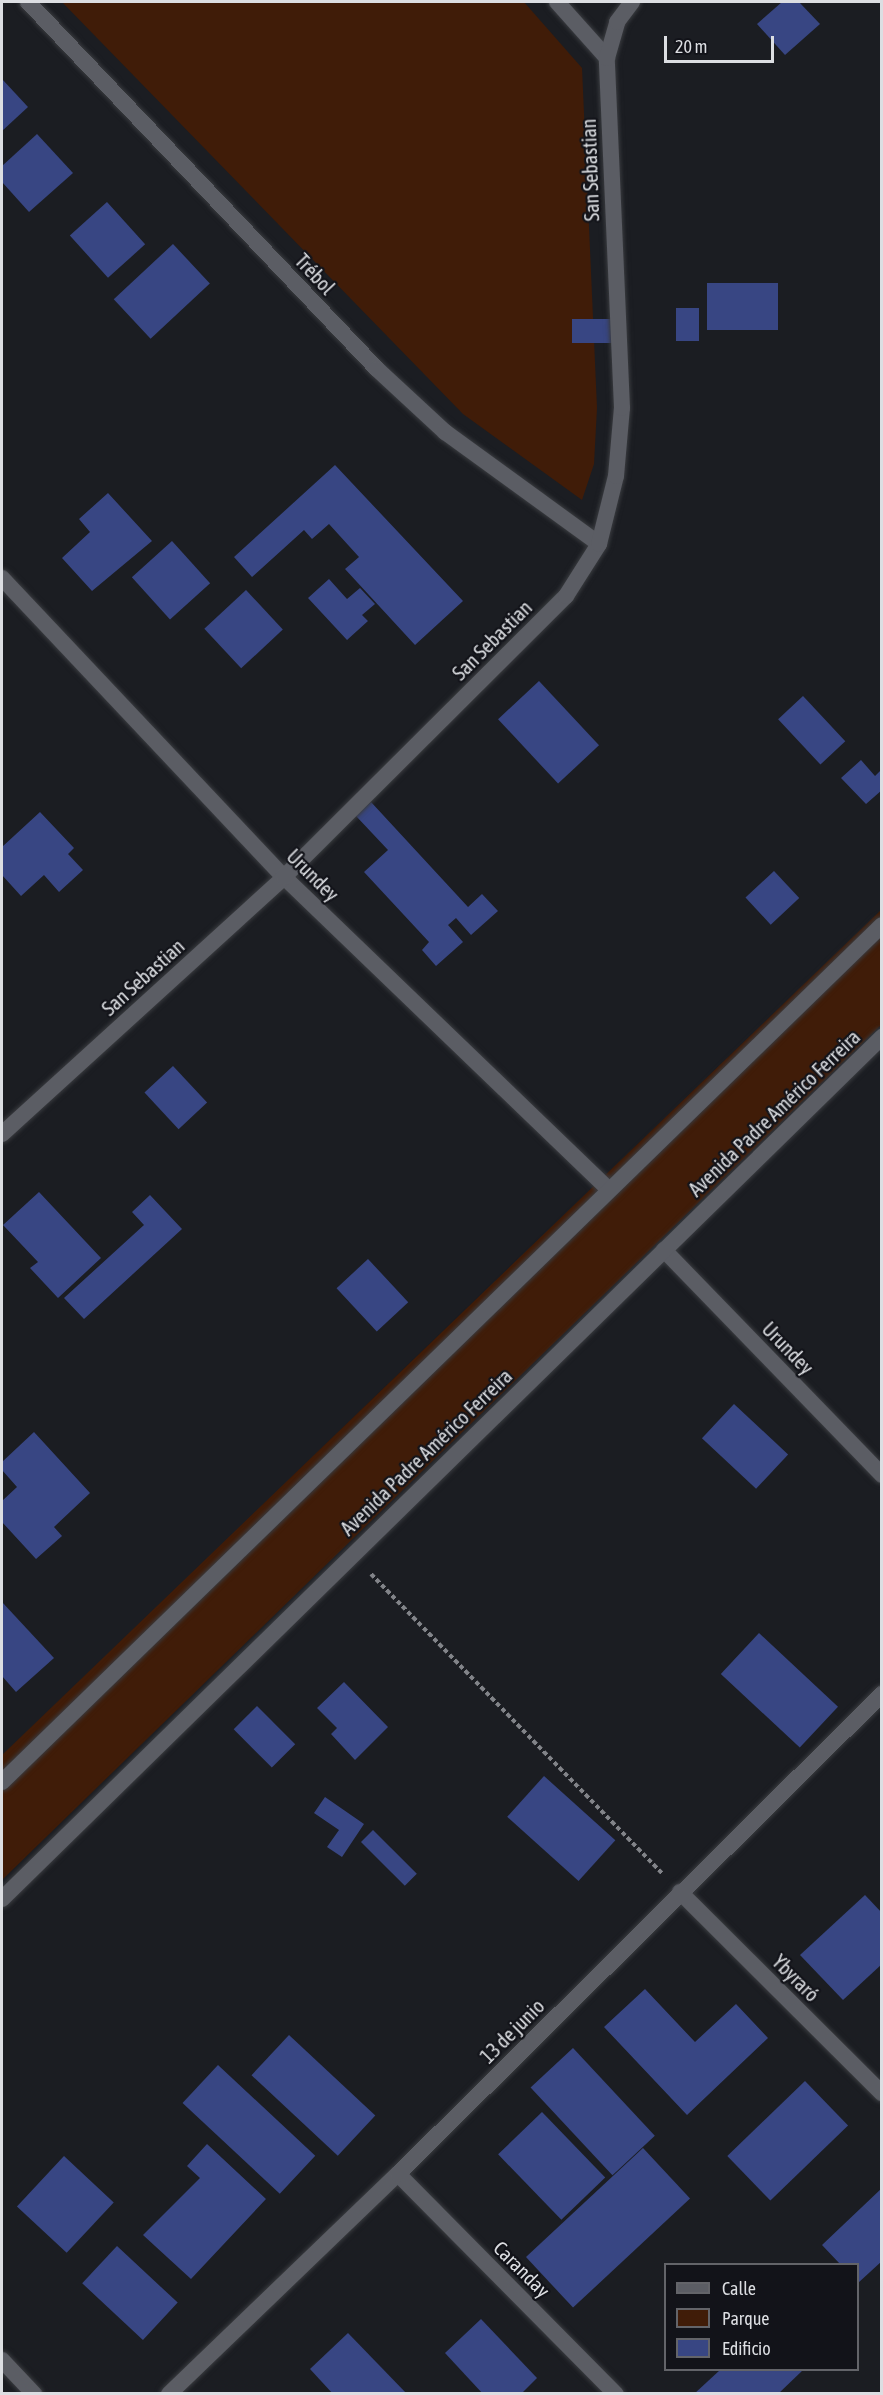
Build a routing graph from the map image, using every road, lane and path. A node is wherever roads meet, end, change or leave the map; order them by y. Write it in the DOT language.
graph roads {
  1 [pos="28,2"];
  2 [pos="557,2"];
  3 [pos="632,2"];
  4 [pos="607,58"];
  5 [pos="599,544"];
  6 [pos="2,578"];
  7 [pos="284,877"];
  8 [pos="882,925"];
  9 [pos="882,1037"];
  10 [pos="2,1134"];
  11 [pos="608,1189"];
  12 [pos="664,1250"];
  13 [pos="882,1474"];
  14 [pos="352,1554"];
  15 [pos="882,1694"];
  16 [pos="2,1782"];
  17 [pos="680,1892"];
  18 [pos="2,1899"];
  19 [pos="882,2093"];
  20 [pos="398,2174"];
  21 [pos="2,2360"];
  22 [pos="34,2394"];
  23 [pos="169,2394"];
  24 [pos="616,2394"];
  1 -- 5 [label="street, Trébol"];
  2 -- 4 [label="street"];
  3 -- 4 [label="street, San Sebastian"];
  4 -- 5 [label="street, San Sebastian"];
  5 -- 7 [label="street, San Sebastian"];
  6 -- 7 [label="street, Urundey"];
  7 -- 10 [label="street, San Sebastian"];
  7 -- 11 [label="street, Urundey"];
  8 -- 11 [label="street"];
  9 -- 12 [label="street, Avenida Padre Américo Ferreira"];
  11 -- 16 [label="street"];
  12 -- 13 [label="street, Urundey"];
  12 -- 14 [label="street, Avenida Padre Américo Ferreira"];
  14 -- 17 [label="path"];
  14 -- 18 [label="street, Avenida Padre Américo Ferreira"];
  15 -- 17 [label="street, 13 de junio"];
  17 -- 19 [label="street, Ybyraró"];
  17 -- 20 [label="street, 13 de junio"];
  20 -- 23 [label="street, 13 de junio"];
  20 -- 24 [label="street, Caranday"];
  21 -- 22 [label="street"];
}
